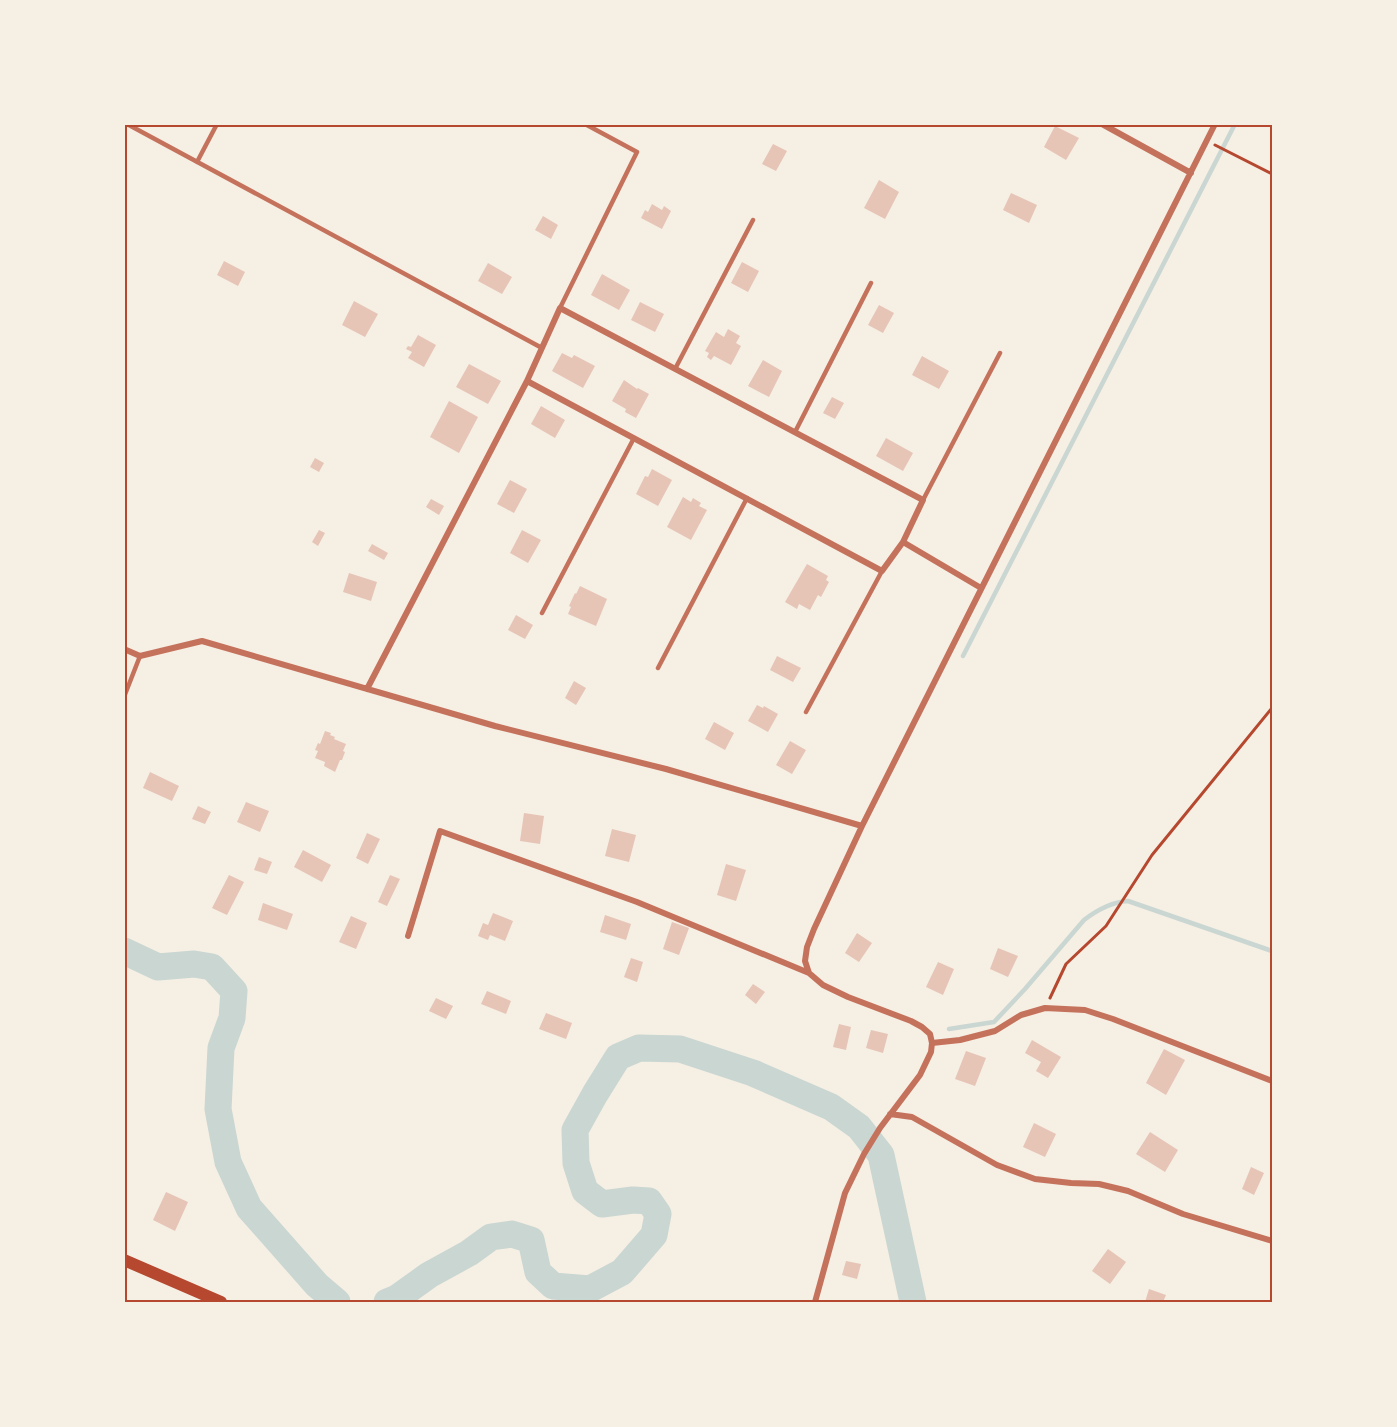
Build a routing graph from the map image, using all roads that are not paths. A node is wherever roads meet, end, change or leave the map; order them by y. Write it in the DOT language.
graph roads {
  1 [pos="127,124"];
  2 [pos="217,124"];
  3 [pos="585,124"];
  4 [pos="1102,124"];
  5 [pos="1215,124"];
  6 [pos="197,162"];
  7 [pos="1191,173"];
  8 [pos="753,220"];
  9 [pos="871,283"];
  10 [pos="560,308"];
  11 [pos="542,348"];
  12 [pos="1000,353"];
  13 [pos="675,369"];
  14 [pos="527,381"];
  15 [pos="795,432"];
  16 [pos="634,438"];
  17 [pos="747,498"];
  18 [pos="923,500"];
  19 [pos="903,542"];
  20 [pos="882,571"];
  21 [pos="981,588"];
  22 [pos="542,613"];
  23 [pos="124,649"];
  24 [pos="140,656"];
  25 [pos="658,668"];
  26 [pos="368,689"];
  27 [pos="124,697"];
  28 [pos="806,712"];
  29 [pos="862,826"];
  30 [pos="408,936"];
  31 [pos="809,973"];
  32 [pos="932,1043"];
  33 [pos="1272,1082"];
  34 [pos="890,1114"];
  35 [pos="1272,1241"];
  36 [pos="124,1260"];
  37 [pos="221,1302"];
  38 [pos="815,1302"];
  1 -- 6 [label="lane"];
  2 -- 6 [label="lane"];
  3 -- 10 [label="lane"];
  4 -- 7 [label="street"];
  5 -- 7 [label="street"];
  6 -- 11 [label="lane"];
  7 -- 21 [label="street"];
  8 -- 13 [label="lane"];
  9 -- 15 [label="lane"];
  10 -- 11 [label="street"];
  10 -- 13 [label="street"];
  11 -- 14 [label="street"];
  12 -- 18 [label="lane"];
  13 -- 15 [label="street"];
  14 -- 16 [label="street"];
  14 -- 26 [label="street"];
  15 -- 18 [label="street"];
  16 -- 17 [label="street"];
  16 -- 22 [label="lane"];
  17 -- 20 [label="street"];
  17 -- 25 [label="lane"];
  18 -- 19 [label="street"];
  19 -- 20 [label="street"];
  19 -- 21 [label="street"];
  20 -- 28 [label="lane"];
  21 -- 29 [label="street"];
  23 -- 24 [label="street"];
  24 -- 26 [label="street"];
  24 -- 27 [label="lane"];
  26 -- 29 [label="street"];
  29 -- 31 [label="street"];
  30 -- 31 [label="street"];
  31 -- 32 [label="street"];
  32 -- 33 [label="street"];
  32 -- 34 [label="street"];
  34 -- 35 [label="street"];
  34 -- 38 [label="street"];
  36 -- 37 [label="main road"];
}
